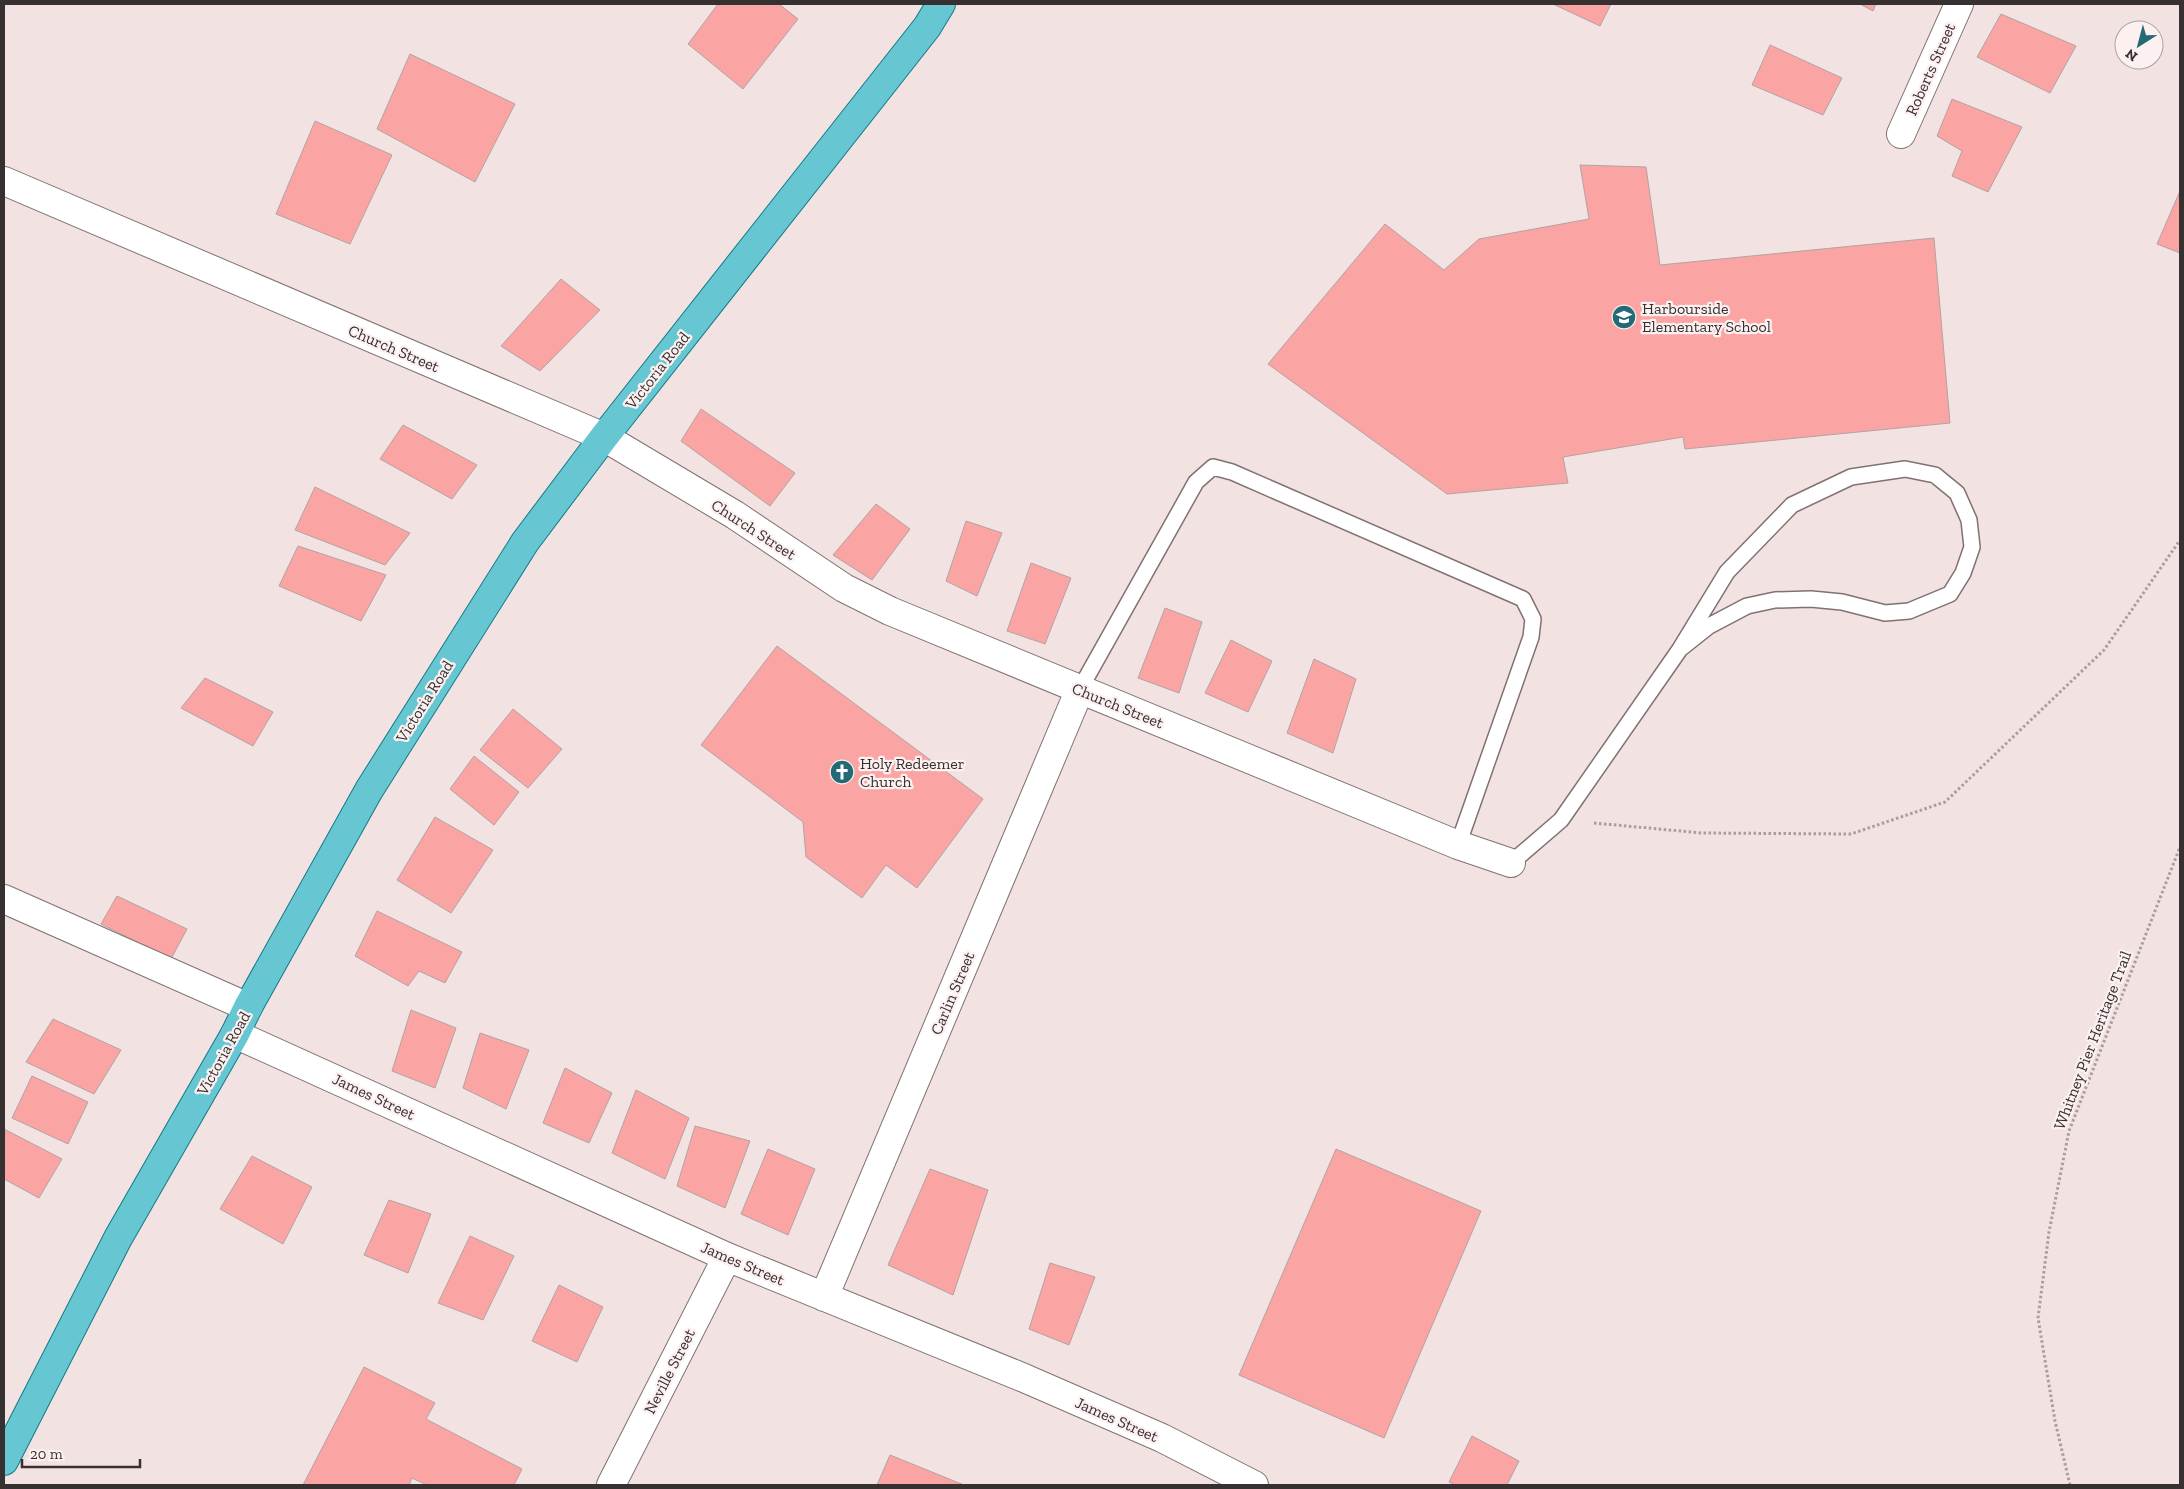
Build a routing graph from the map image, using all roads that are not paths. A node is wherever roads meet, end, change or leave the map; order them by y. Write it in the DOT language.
graph roads {
  1 [pos="940,4"];
  2 [pos="1959,4"];
  3 [pos="1901,134"];
  4 [pos="4,181"];
  5 [pos="604,437"];
  6 [pos="1680,649"];
  7 [pos="1080,690"];
  8 [pos="1458,845"];
  9 [pos="1512,863"];
  10 [pos="4,899"];
  11 [pos="248,1007"];
  12 [pos="235,1034"];
  13 [pos="728,1257"];
  14 [pos="824,1297"];
  15 [pos="5,1457"];
  16 [pos="611,1485"];
  17 [pos="1254,1485"];
  1 -- 5 [label="main road, Victoria Road"];
  2 -- 3 [label="street, Roberts Street"];
  4 -- 5 [label="street, Church Street"];
  5 -- 7 [label="street, Church Street"];
  5 -- 11 [label="main road, Victoria Road"];
  6 -- 6 [label="lane"];
  6 -- 9 [label="lane"];
  7 -- 8 [label="street, Church Street"];
  7 -- 8 [label="lane"];
  7 -- 14 [label="street, Carlin Street"];
  8 -- 9 [label="street, Church Street"];
  10 -- 11 [label="street"];
  11 -- 12 [label="main road, Victoria Road"];
  12 -- 13 [label="street, James Street"];
  12 -- 15 [label="main road, Victoria Road"];
  13 -- 14 [label="street, James Street"];
  13 -- 16 [label="street, Neville Street"];
  14 -- 17 [label="street, James Street"];
}
